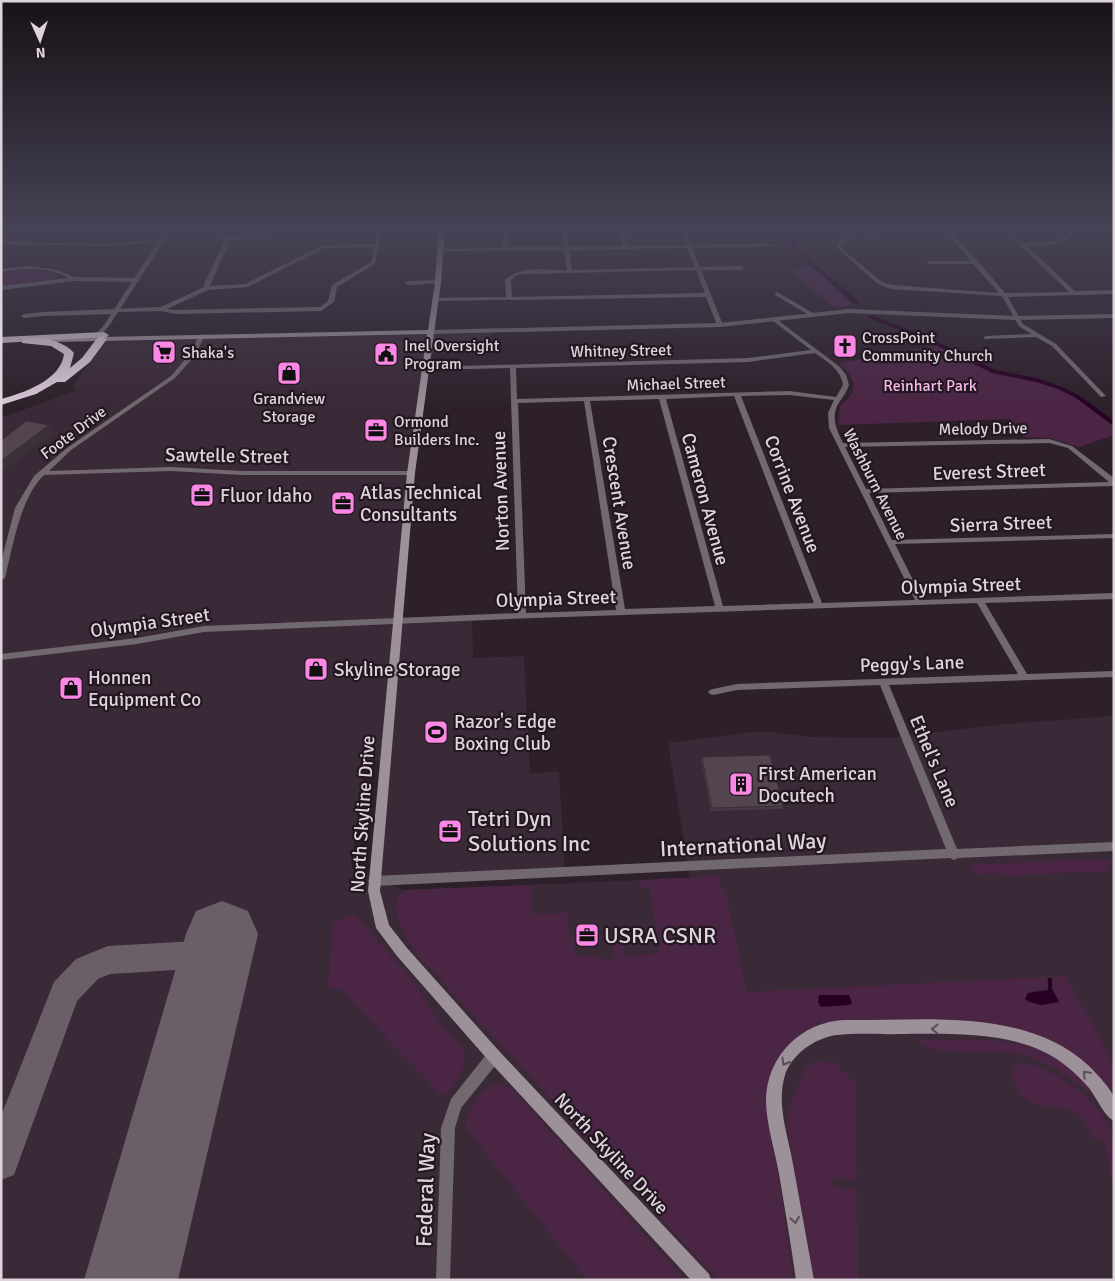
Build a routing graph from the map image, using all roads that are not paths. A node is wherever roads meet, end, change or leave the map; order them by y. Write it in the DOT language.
graph roads {
  1 [pos="130,289"];
  2 [pos="205,289"];
  3 [pos="333,289"];
  4 [pos="437,289"];
  5 [pos="508,289"];
  6 [pos="705,289"];
  7 [pos="912,289"];
  8 [pos="999,289"];
  9 [pos="1068,289"];
  10 [pos="1114,292"];
  11 [pos="707,294"];
  12 [pos="777,294"];
  13 [pos="1074,294"];
  14 [pos="1004,295"];
  15 [pos="509,298"];
  16 [pos="435,300"];
  17 [pos="161,309"];
  18 [pos="116,311"];
  19 [pos="811,314"];
  20 [pos="24,316"];
  21 [pos="1114,316"];
  22 [pos="1016,318"];
  23 [pos="774,320"];
  24 [pos="720,326"];
  25 [pos="430,332"];
  26 [pos="101,335"];
  27 [pos="1037,335"];
  28 [pos="202,336"];
  29 [pos="986,338"];
  30 [pos="26,341"];
  31 [pos="1,342"];
  32 [pos="816,351"];
  33 [pos="513,366"];
  34 [pos="425,368"];
  35 [pos="34,391"];
  36 [pos="737,394"];
  37 [pos="1103,396"];
  38 [pos="662,397"];
  39 [pos="587,399"];
  40 [pos="839,399"];
  41 [pos="514,401"];
  42 [pos="1,402"];
  43 [pos="1,408"];
  44 [pos="841,445"];
  45 [pos="42,473"];
  46 [pos="411,474"];
  47 [pos="1114,483"];
  48 [pos="864,491"];
  49 [pos="1114,536"];
  50 [pos="890,542"];
  51 [pos="1,578"];
  52 [pos="1114,596"];
  53 [pos="979,600"];
  54 [pos="920,602"];
  55 [pos="819,606"];
  56 [pos="720,609"];
  57 [pos="621,612"];
  58 [pos="522,615"];
  59 [pos="398,620"];
  60 [pos="1,657"];
  61 [pos="1114,674"];
  62 [pos="1024,676"];
  63 [pos="883,682"];
  64 [pos="713,692"];
  65 [pos="1114,846"];
  66 [pos="954,854"];
  67 [pos="374,881"];
  68 [pos="494,1056"];
  69 [pos="1114,1113"];
  70 [pos="443,1280"];
  71 [pos="702,1280"];
  72 [pos="804,1280"];
  1 -- 18 [label="street"];
  2 -- 17 [label="street"];
  3 -- 17 [label="street"];
  4 -- 16 [label="main road, North Skyline Drive"];
  5 -- 15 [label="street"];
  6 -- 11 [label="street"];
  7 -- 14 [label="street"];
  8 -- 14 [label="street"];
  9 -- 13 [label="street"];
  10 -- 13 [label="street"];
  11 -- 15 [label="street"];
  11 -- 24 [label="street"];
  12 -- 19 [label="street"];
  13 -- 14 [label="street"];
  14 -- 22 [label="street"];
  15 -- 16 [label="street"];
  16 -- 25 [label="main road, North Skyline Drive"];
  17 -- 18 [label="street"];
  18 -- 20 [label="street"];
  18 -- 26 [label="street"];
  19 -- 22 [label="street"];
  19 -- 23 [label="street"];
  21 -- 22 [label="street"];
  22 -- 27 [label="street"];
  23 -- 24 [label="street"];
  23 -- 32 [label="street, Washburn Avenue"];
  24 -- 25 [label="street"];
  25 -- 28 [label="main road"];
  25 -- 34 [label="main road, North Skyline Drive"];
  26 -- 28 [label="main road"];
  26 -- 30 [label="main road"];
  26 -- 31 [label="highway"];
  26 -- 35 [label="highway"];
  26 -- 43 [label="highway"];
  27 -- 29 [label="street"];
  27 -- 37 [label="street"];
  28 -- 45 [label="street, Foote Drive"];
  30 -- 31 [label="highway"];
  30 -- 35 [label="highway"];
  32 -- 33 [label="street, Whitney Street"];
  32 -- 40 [label="street, Washburn Avenue"];
  33 -- 34 [label="street, Whitney Street"];
  33 -- 41 [label="street, Norton Avenue"];
  34 -- 46 [label="main road, North Skyline Drive"];
  35 -- 42 [label="highway"];
  36 -- 38 [label="street, Michael Street"];
  36 -- 40 [label="street, Michael Street"];
  36 -- 55 [label="street, Corrine Avenue"];
  38 -- 39 [label="street, Michael Street"];
  38 -- 56 [label="street, Cameron Avenue"];
  39 -- 41 [label="street, Michael Street"];
  39 -- 57 [label="street, Crescent Avenue"];
  40 -- 44 [label="street, Washburn Avenue"];
  41 -- 58 [label="street, Norton Avenue"];
  44 -- 47 [label="street, Melody Drive"];
  44 -- 48 [label="street, Washburn Avenue"];
  45 -- 46 [label="street, Sawtelle Street"];
  45 -- 51 [label="street, Foote Drive"];
  46 -- 59 [label="main road, North Skyline Drive"];
  47 -- 48 [label="street, Everest Street"];
  48 -- 50 [label="street, Washburn Avenue"];
  49 -- 50 [label="street, Sierra Street"];
  50 -- 54 [label="street, Washburn Avenue"];
  52 -- 53 [label="street, Olympia Street"];
  53 -- 54 [label="street, Olympia Street"];
  53 -- 62 [label="street"];
  54 -- 55 [label="street, Olympia Street"];
  55 -- 56 [label="street, Olympia Street"];
  56 -- 57 [label="street, Olympia Street"];
  57 -- 58 [label="street, Olympia Street"];
  58 -- 59 [label="street, Olympia Street"];
  59 -- 60 [label="street, Olympia Street"];
  59 -- 67 [label="main road, North Skyline Drive"];
  61 -- 62 [label="street, Peggy's Lane"];
  62 -- 63 [label="street, Peggy's Lane"];
  63 -- 64 [label="street, Peggy's Lane"];
  63 -- 66 [label="street, Ethel's Lane"];
  65 -- 66 [label="street, International Way"];
  66 -- 67 [label="street, International Way"];
  67 -- 68 [label="main road, North Skyline Drive"];
  68 -- 70 [label="street, Federal Way"];
  68 -- 71 [label="main road, North Skyline Drive"];
  69 -- 72 [label="main road, one-way"];
}
